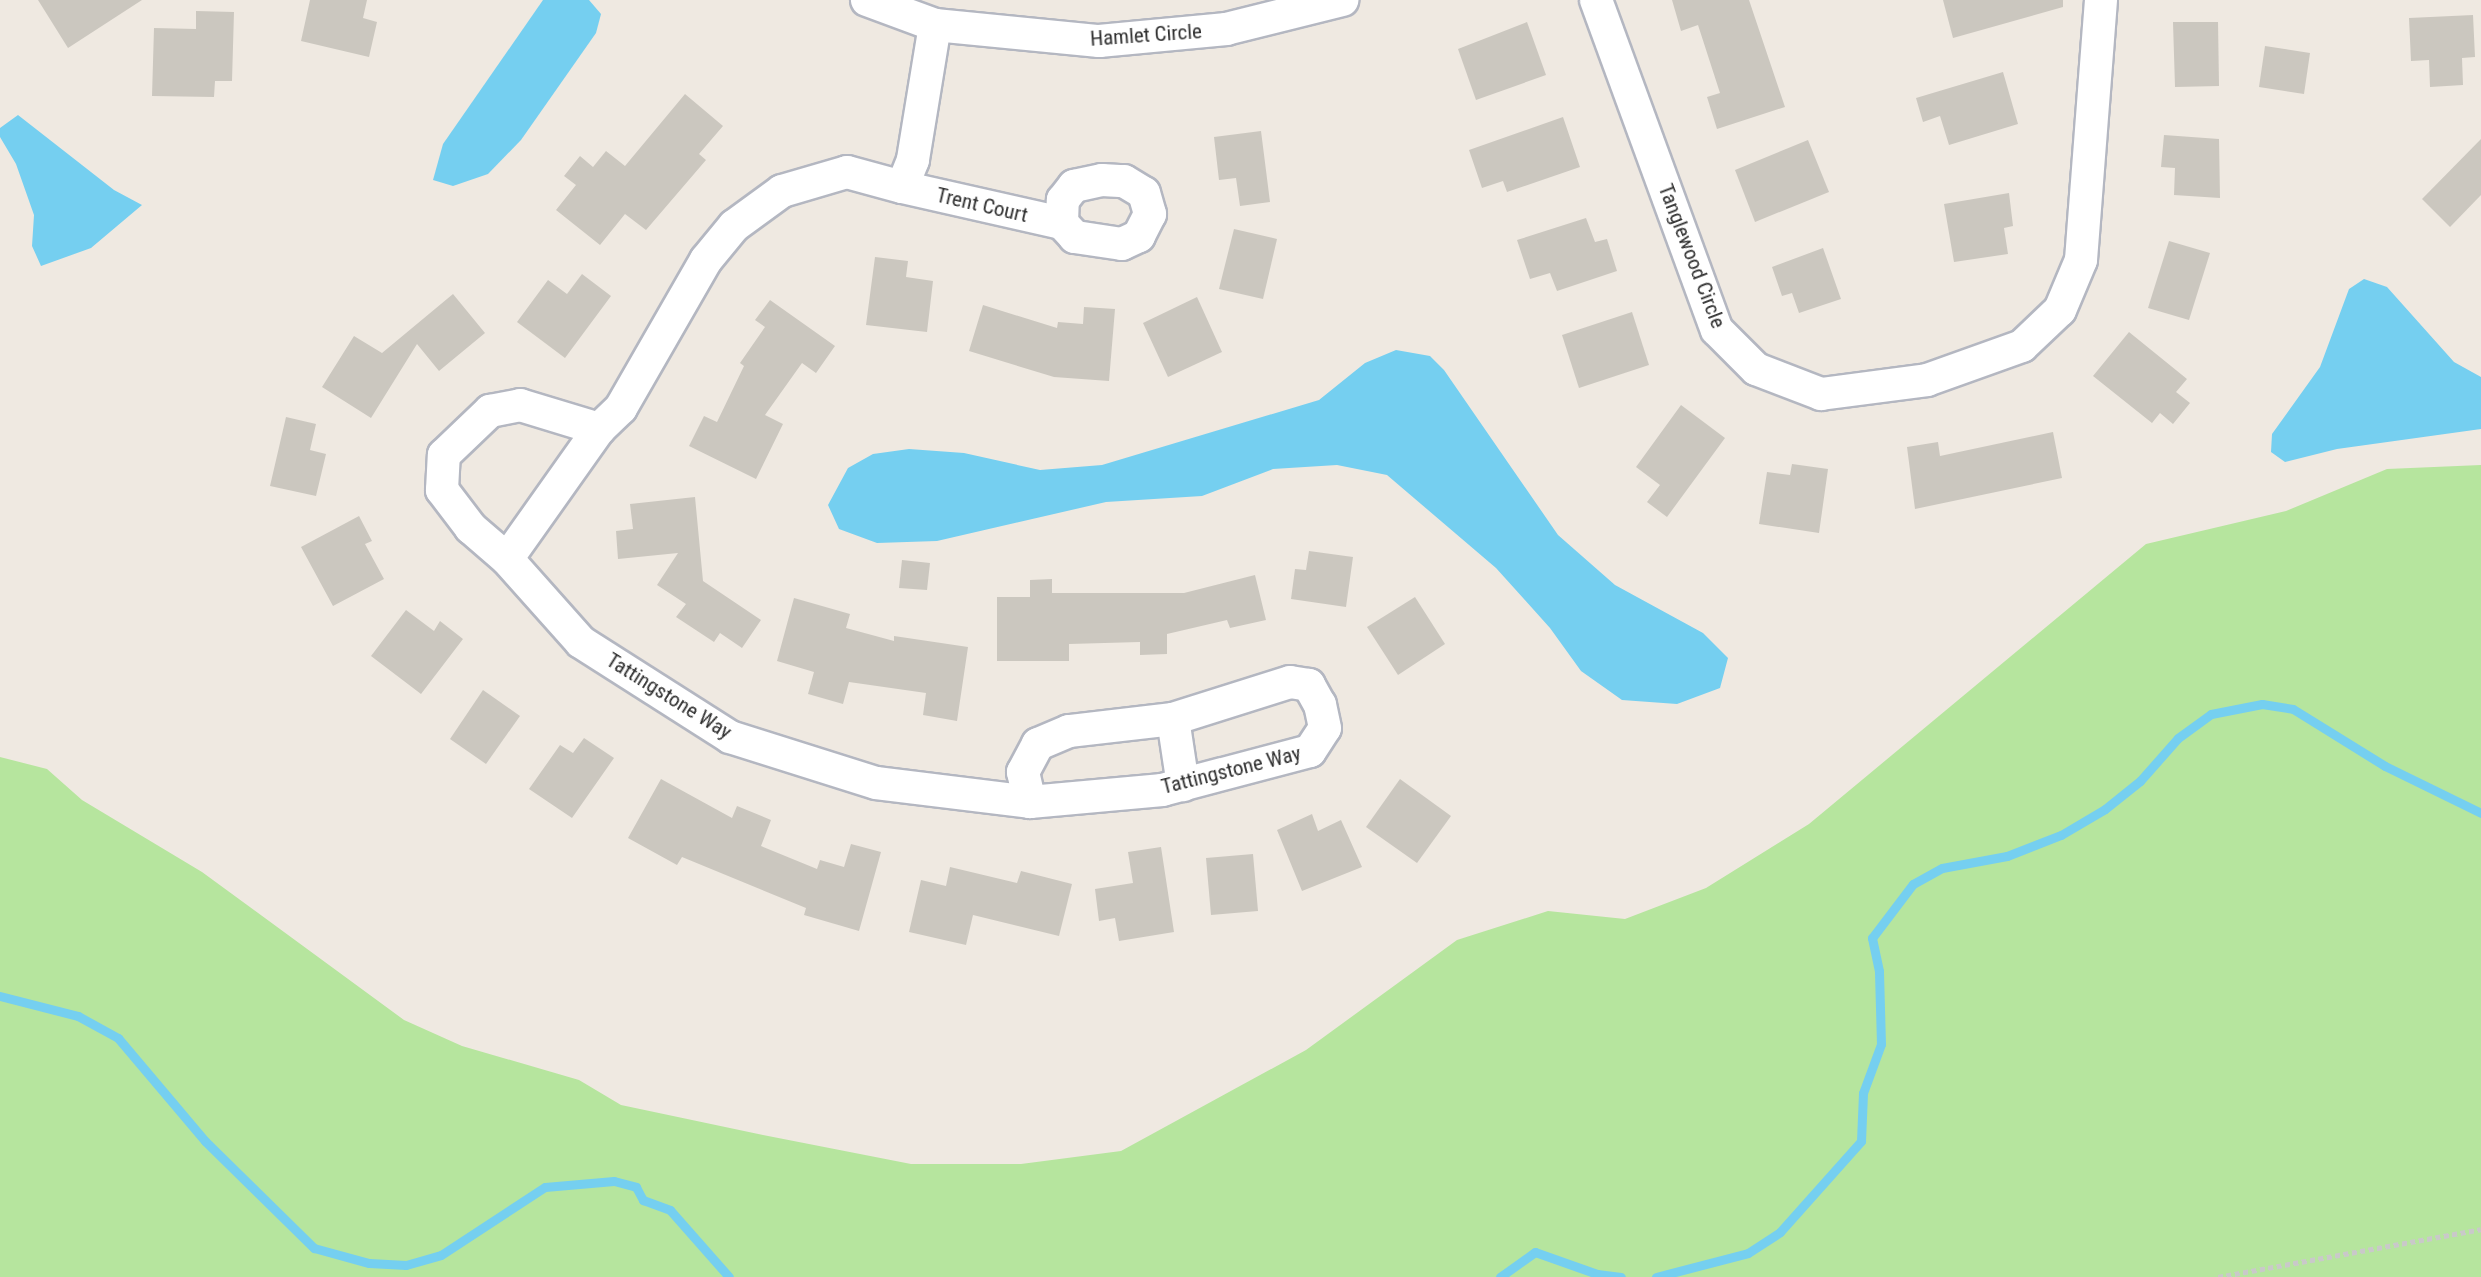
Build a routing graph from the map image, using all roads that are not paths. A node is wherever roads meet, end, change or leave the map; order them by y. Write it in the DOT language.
graph roads {
  1 [pos="867,0"];
  2 [pos="1342,0"];
  3 [pos="1596,0"];
  4 [pos="2101,0"];
  5 [pos="935,25"];
  6 [pos="902,187"];
  7 [pos="1062,223"];
  8 [pos="599,429"];
  9 [pos="507,559"];
  10 [pos="1172,719"];
  11 [pos="1182,785"];
  12 [pos="1030,802"];
  1 -- 5 [label="street, Hamlet Circle"];
  2 -- 5 [label="street, Hamlet Circle"];
  3 -- 4 [label="street, Tanglewood Circle"];
  5 -- 6 [label="street"];
  6 -- 7 [label="street, Trent Court"];
  6 -- 8 [label="street"];
  8 -- 9 [label="street"];
  8 -- 9 [label="street, Tattingstone Way"];
  9 -- 12 [label="street, Tattingstone Way"];
  10 -- 11 [label="street"];
  10 -- 11 [label="street, Tattingstone Way"];
  10 -- 12 [label="street, Tattingstone Way"];
  11 -- 12 [label="street, Tattingstone Way"];
}
